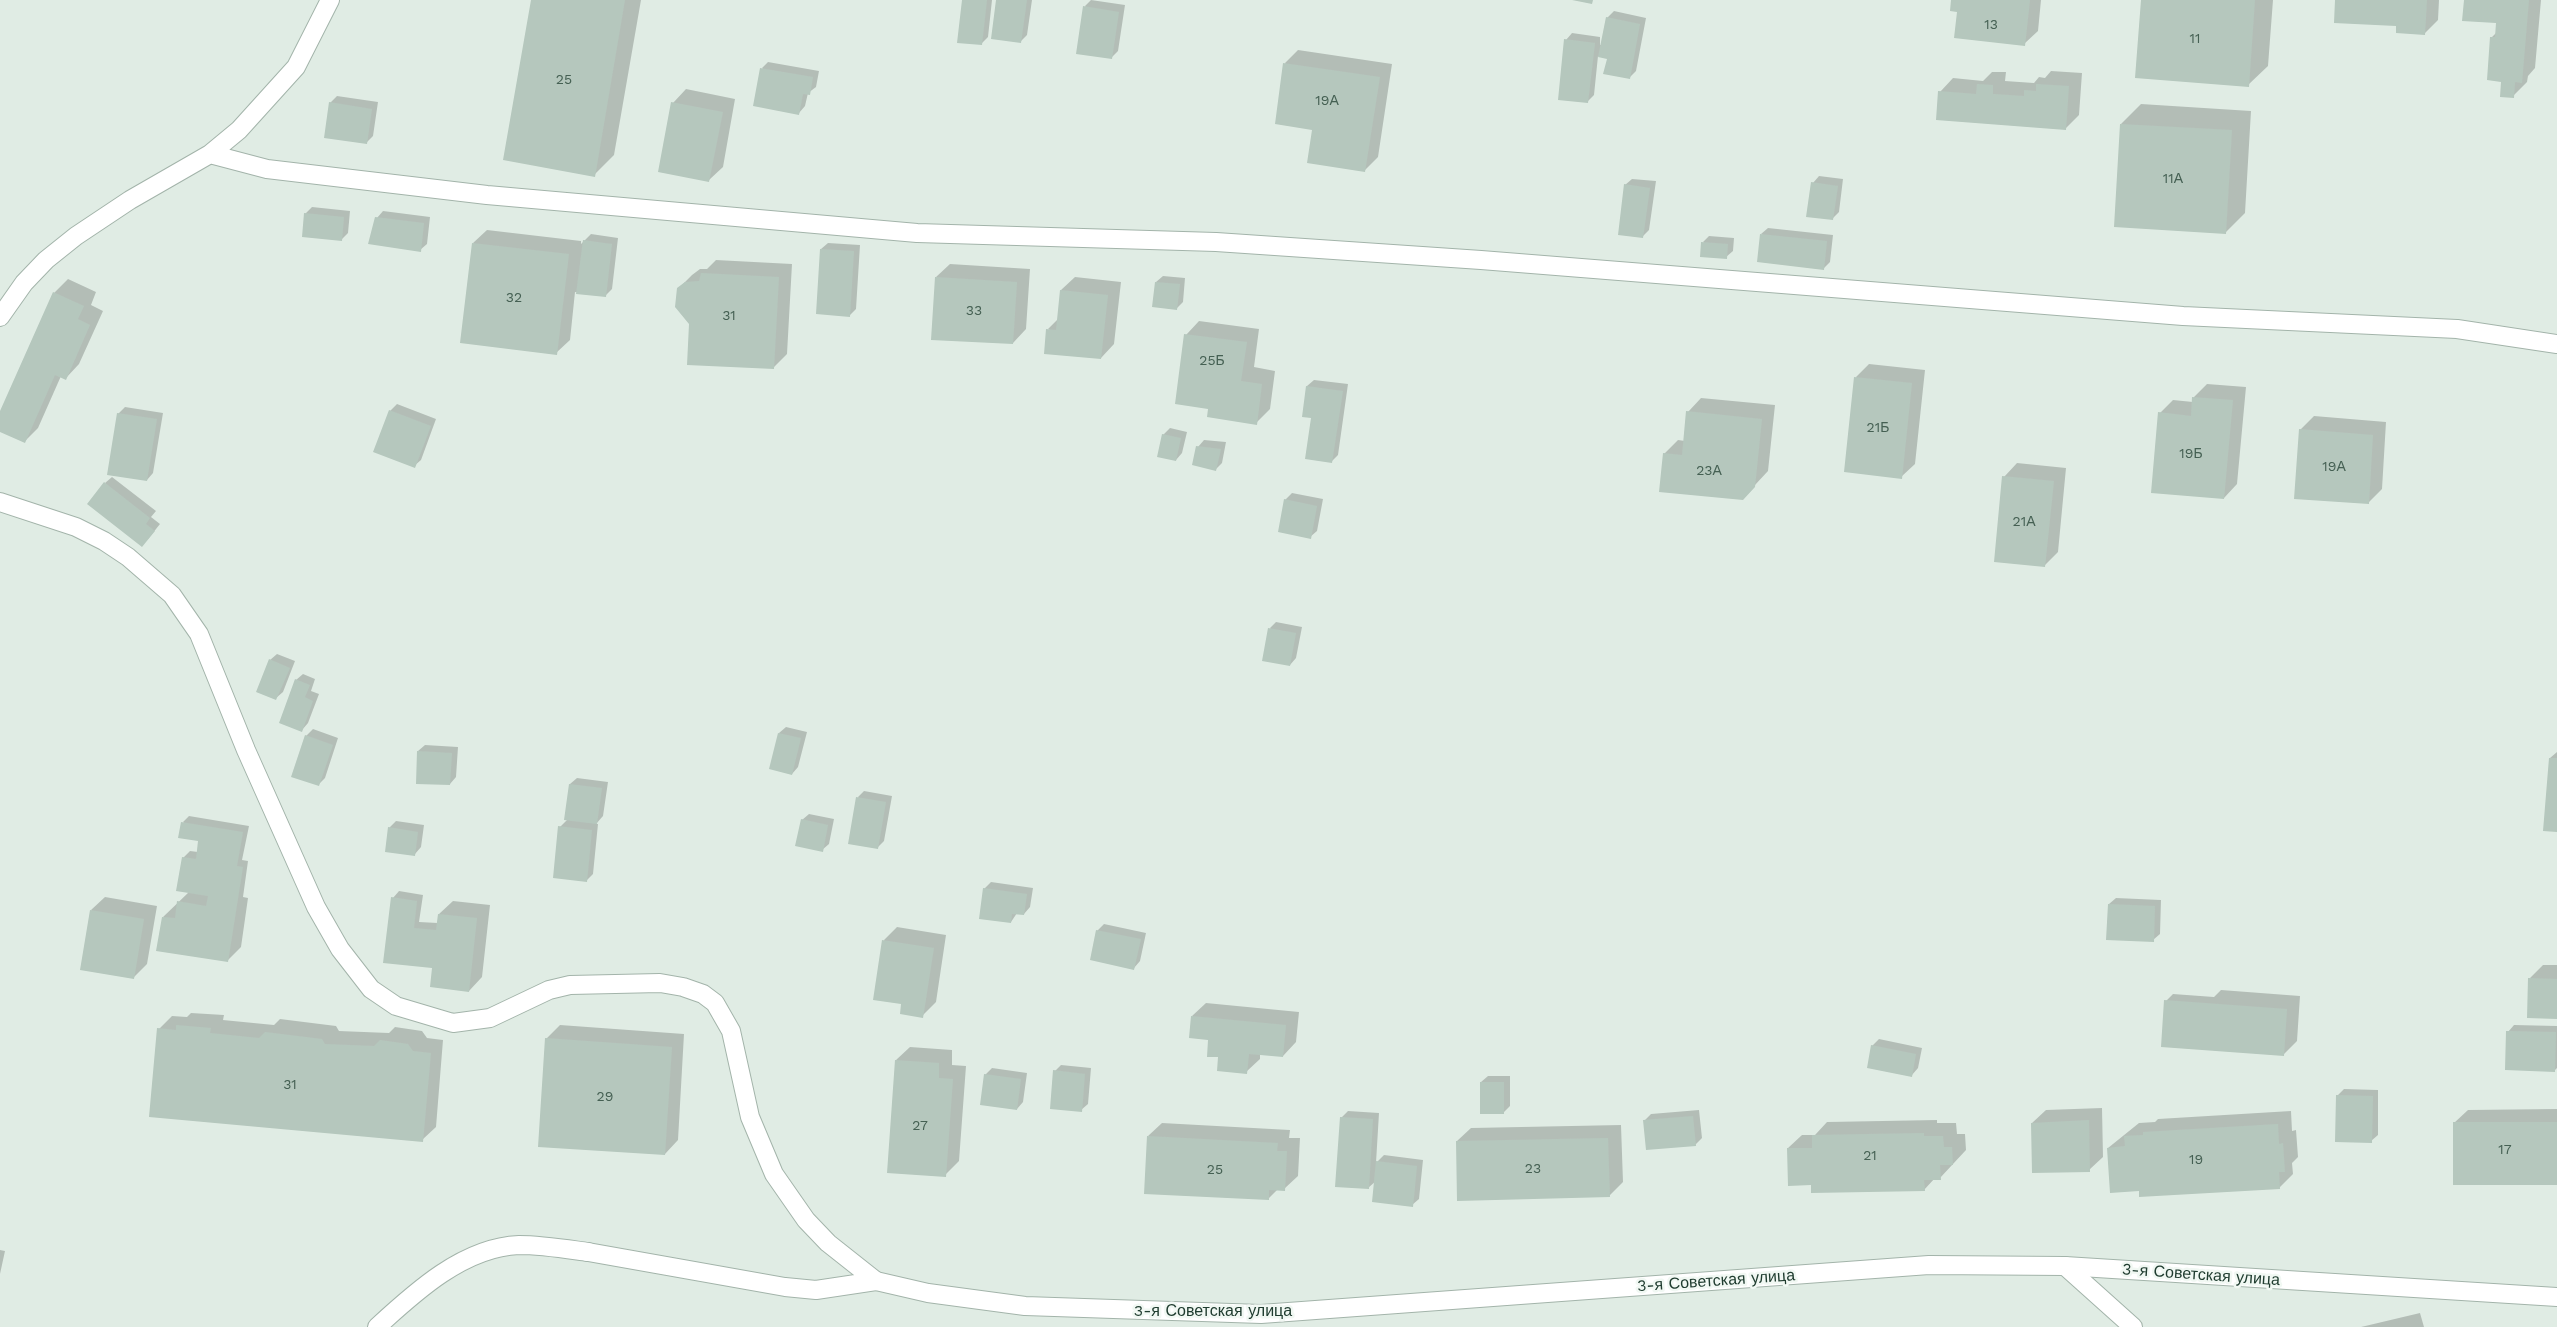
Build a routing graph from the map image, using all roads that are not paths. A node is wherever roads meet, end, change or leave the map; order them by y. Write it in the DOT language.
graph roads {
  1 [pos="330,0"];
  2 [pos="210,154"];
  3 [pos="0,317"];
  4 [pos="2557,344"];
  5 [pos="0,502"];
  6 [pos="2065,1266"];
  7 [pos="876,1281"];
  8 [pos="2557,1297"];
  9 [pos="377,1327"];
  10 [pos="2133,1327"];
  1 -- 2 [label="street"];
  2 -- 3 [label="street"];
  2 -- 4 [label="street"];
  5 -- 7 [label="street"];
  6 -- 7 [label="street, 3-я Советская улица"];
  6 -- 8 [label="street, 3-я Советская улица"];
  6 -- 10 [label="street"];
  7 -- 9 [label="street"];
}
